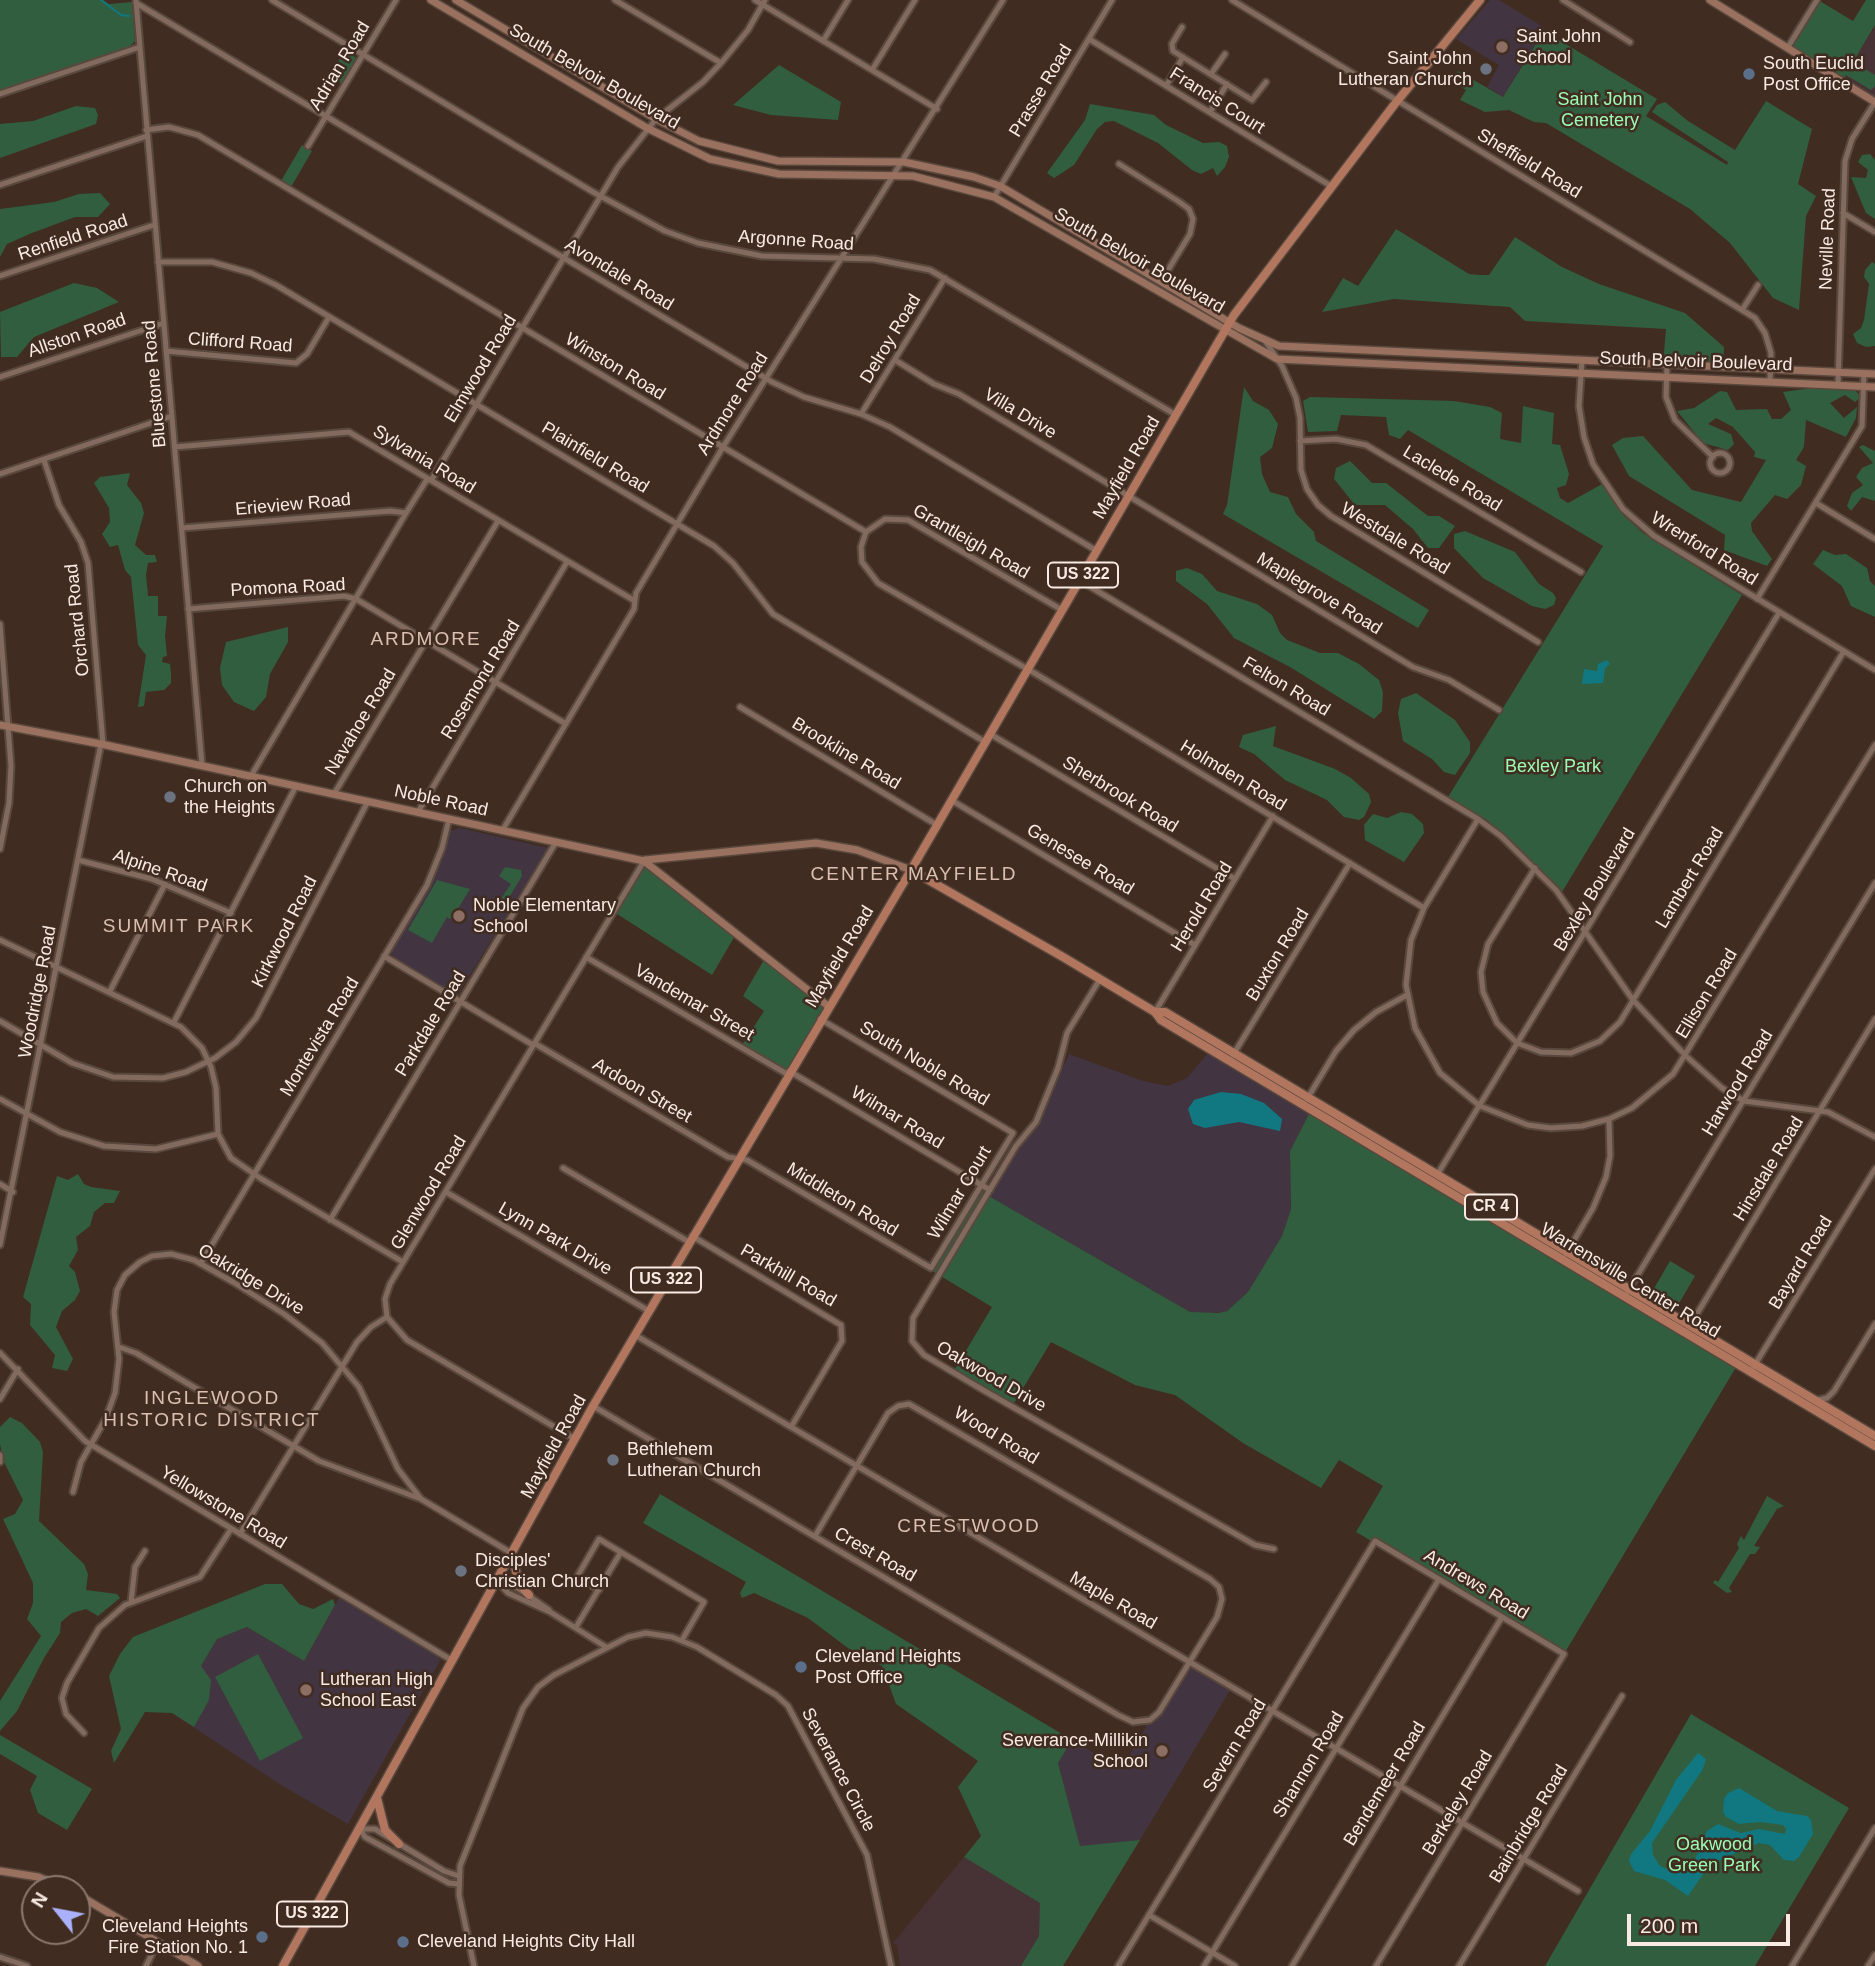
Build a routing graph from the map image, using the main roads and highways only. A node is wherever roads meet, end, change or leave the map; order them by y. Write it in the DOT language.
graph roads {
  1 [pos="1480,0"];
  2 [pos="911,870"];
  3 [pos="1754,1368"];
  4 [pos="1875,1436"];
  5 [pos="1875,1447"];
  6 [pos="512,1555"];
  7 [pos="529,1595"];
  8 [pos="377,1798"];
  9 [pos="399,1844"];
  10 [pos="282,1966"];
  1 -- 2 [label="main road, Mayfield Road / US 322"];
  2 -- 3 [label="main road, Warrensville Center Road / CR 4"];
  2 -- 6 [label="main road, Mayfield Road / US 322"];
  3 -- 4 [label="main road, Warrensville Center Road / CR 4"];
  3 -- 5 [label="main road, Warrensville Center Road / CR 4"];
  6 -- 7 [label="main road"];
  6 -- 8 [label="main road, Mayfield Road / US 322"];
  8 -- 9 [label="main road"];
  8 -- 10 [label="main road, Mayfield Road / US 322"];
}
